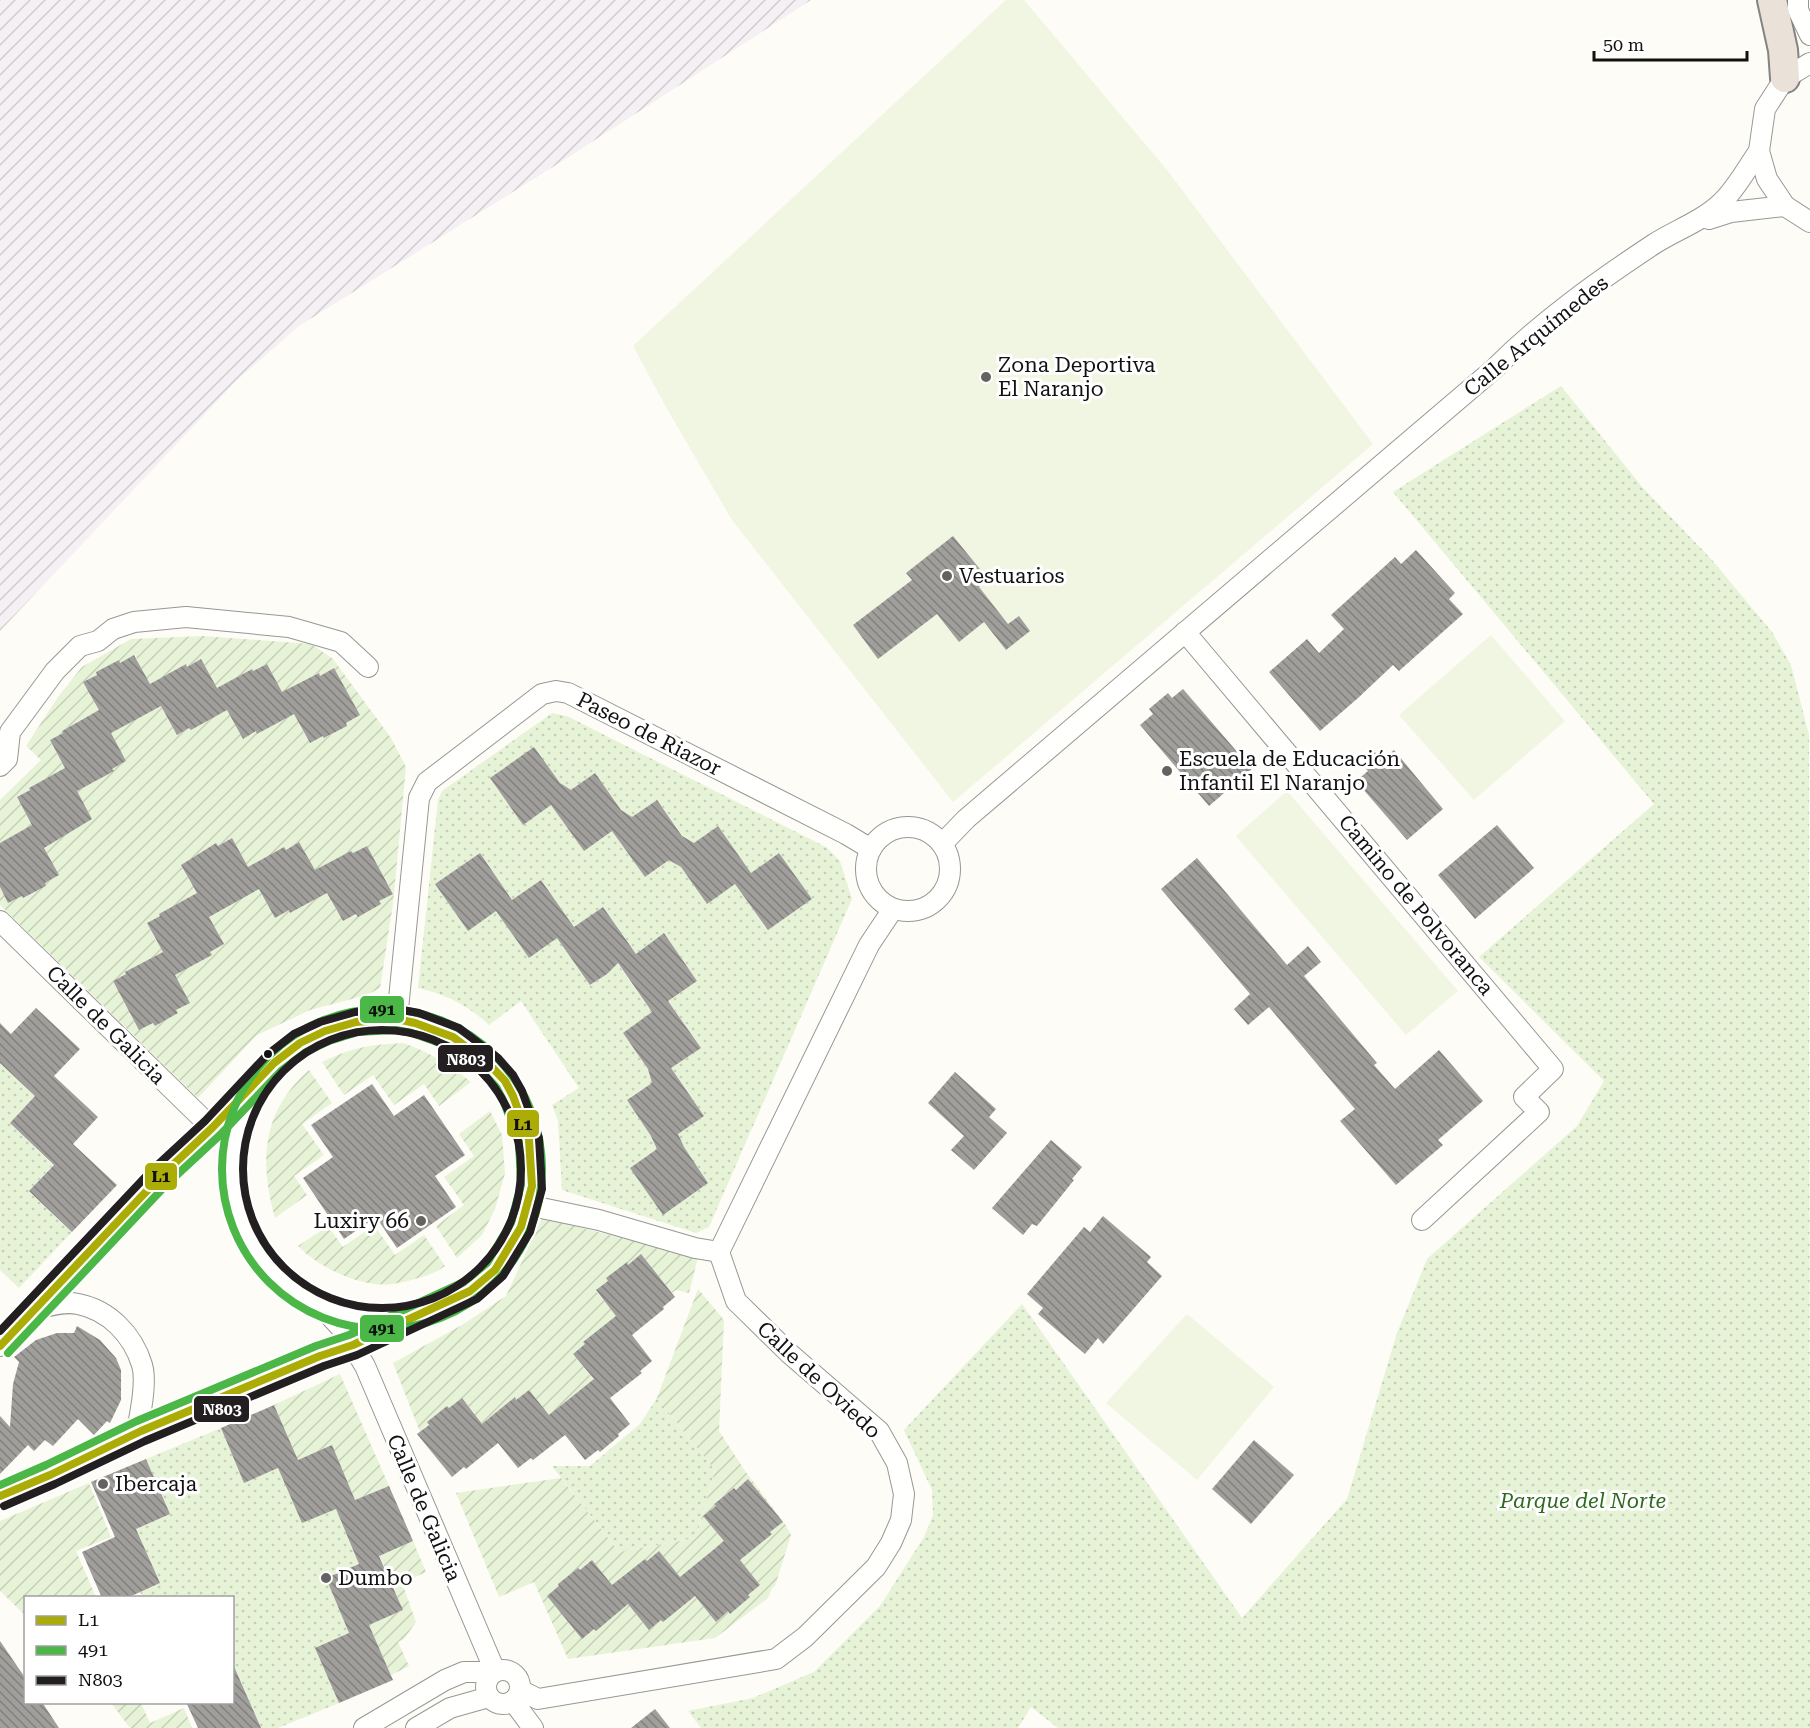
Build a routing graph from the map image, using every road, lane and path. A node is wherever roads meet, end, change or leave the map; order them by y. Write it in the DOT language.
graph roads {
  1 [pos="1772,0"];
  2 [pos="1783,0"];
  3 [pos="1798,0"];
  4 [pos="1810,35"];
  5 [pos="1810,63"];
  6 [pos="1784,64"];
  7 [pos="1759,151"];
  8 [pos="1785,206"];
  9 [pos="1810,222"];
  10 [pos="1692,225"];
  11 [pos="1185,632"];
  12 [pos="368,667"];
  13 [pos="0,766"];
  14 [pos="942,844"];
  15 [pos="871,849"];
  16 [pos="892,909"];
  17 [pos="0,921"];
  18 [pos="397,1020"];
  19 [pos="251,1089"];
  20 [pos="212,1128"];
  21 [pos="527,1205"];
  22 [pos="1422,1220"];
  23 [pos="719,1252"];
  24 [pos="321,1306"];
  25 [pos="36,1309"];
  26 [pos="421,1314"];
  27 [pos="353,1345"];
  28 [pos="0,1346"];
  29 [pos="136,1434"];
  30 [pos="0,1496"];
  31 [pos="494,1672"];
  32 [pos="517,1696"];
  33 [pos="489,1697"];
  34 [pos="364,1728"];
  35 [pos="416,1728"];
  36 [pos="533,1728"];
  1 -- 6 [label="highway"];
  2 -- 6 [label="street"];
  3 -- 4 [label="street"];
  5 -- 6 [label="street"];
  6 -- 7 [label="street"];
  7 -- 8 [label="street"];
  7 -- 10 [label="street, Calle Arquímedes"];
  8 -- 9 [label="street"];
  8 -- 10 [label="street, Calle Arquímedes"];
  10 -- 11 [label="street, Calle Arquímedes"];
  11 -- 14 [label="street"];
  11 -- 22 [label="street, Camino de Polvoranca"];
  12 -- 13 [label="street"];
  14 -- 15 [label="street"];
  14 -- 16 [label="street"];
  15 -- 16 [label="street"];
  15 -- 18 [label="street, Paseo de Riazor"];
  16 -- 23 [label="street"];
  17 -- 20 [label="street, Calle de Galicia"];
  18 -- 19 [label="street"];
  18 -- 21 [label="street"];
  19 -- 20 [label="street"];
  19 -- 24 [label="street"];
  20 -- 25 [label="street"];
  21 -- 23 [label="street"];
  21 -- 26 [label="street"];
  23 -- 32 [label="street, Calle de Oviedo"];
  24 -- 26 [label="street"];
  24 -- 27 [label="street, Calle de Galicia"];
  25 -- 28 [label="street"];
  25 -- 29 [label="street"];
  26 -- 27 [label="street"];
  27 -- 29 [label="street"];
  27 -- 31 [label="street, Calle de Galicia"];
  29 -- 30 [label="street"];
  31 -- 32 [label="street"];
  31 -- 33 [label="street"];
  31 -- 34 [label="street"];
  32 -- 33 [label="street"];
  32 -- 36 [label="street"];
  33 -- 35 [label="street"];
}
